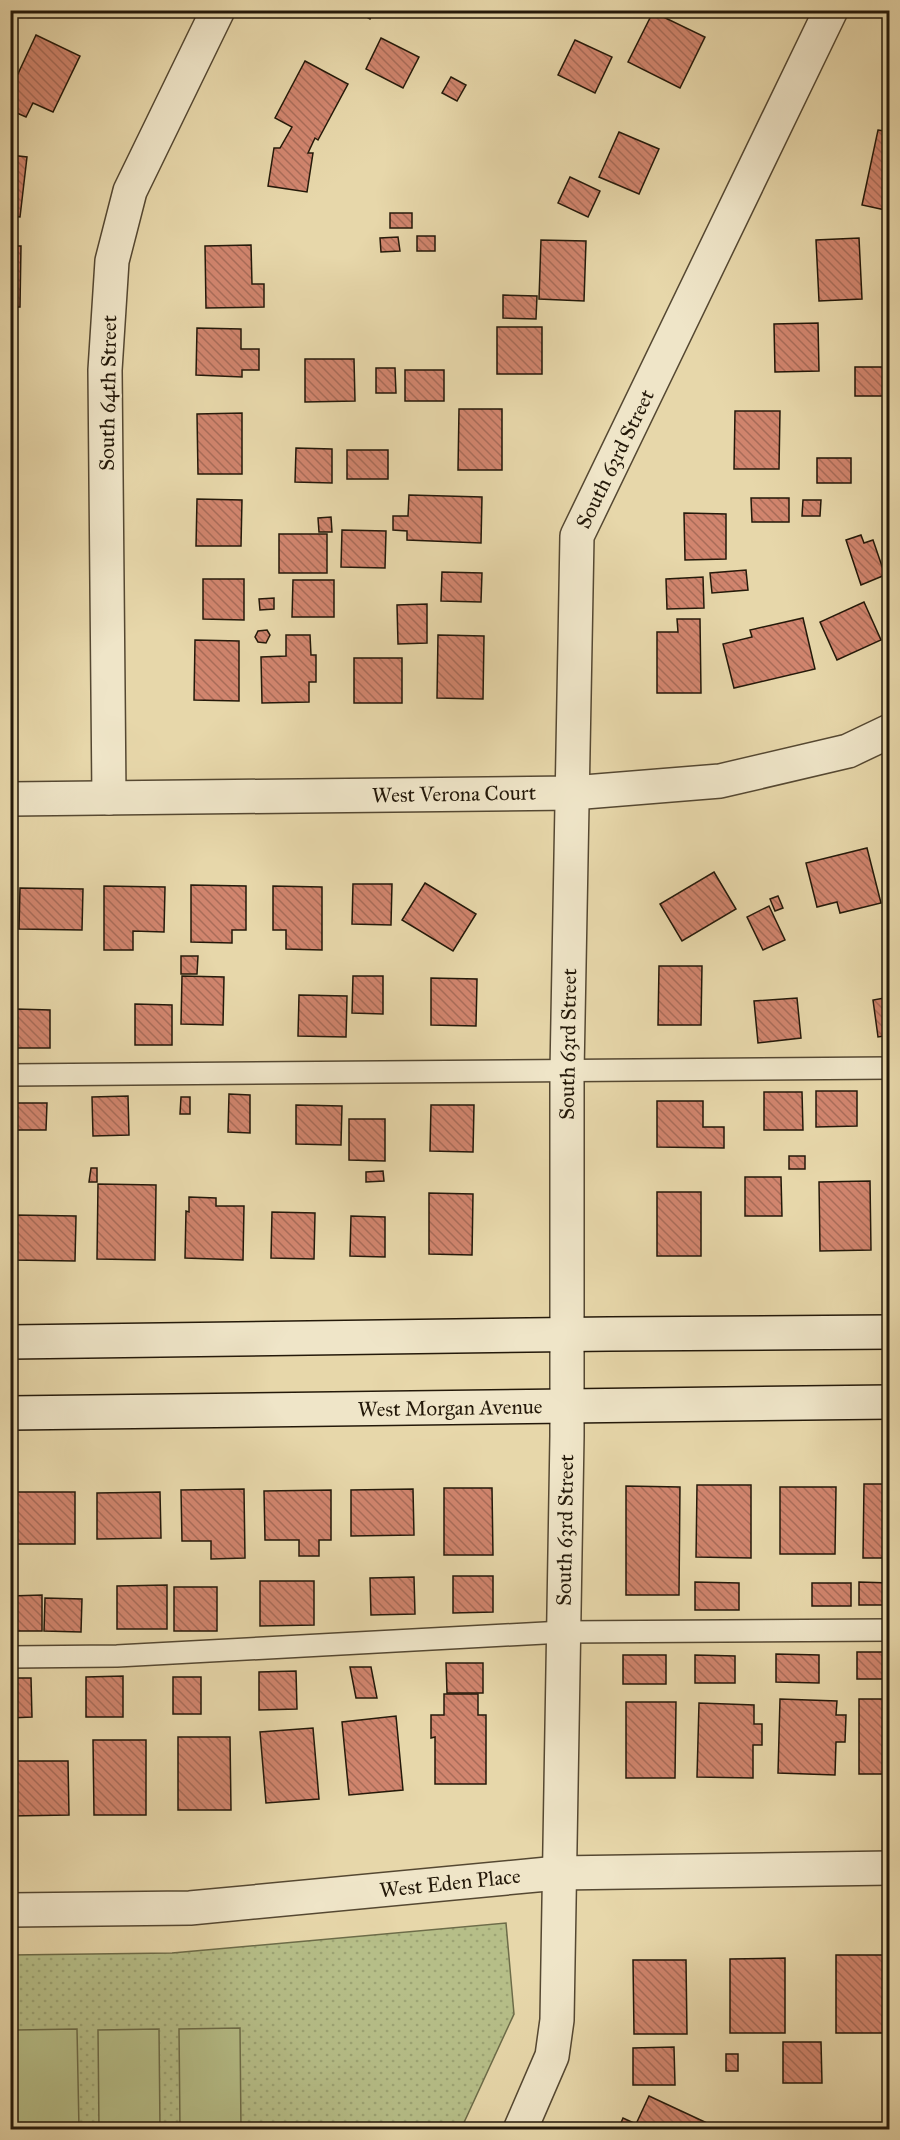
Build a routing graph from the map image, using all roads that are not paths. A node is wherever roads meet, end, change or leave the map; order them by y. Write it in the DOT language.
graph roads {
  1 [pos="218,10"];
  2 [pos="831,10"];
  3 [pos="890,731"];
  4 [pos="572,793"];
  5 [pos="109,798"];
  6 [pos="10,800"];
  7 [pos="890,1068"];
  8 [pos="567,1072"];
  9 [pos="10,1075"];
  10 [pos="890,1332"];
  11 [pos="567,1334"];
  12 [pos="10,1342"];
  13 [pos="890,1402"];
  14 [pos="567,1406"];
  15 [pos="10,1413"];
  16 [pos="890,1630"];
  17 [pos="563,1632"];
  18 [pos="10,1657"];
  19 [pos="890,1868"];
  20 [pos="558,1873"];
  21 [pos="10,1910"];
  22 [pos="520,2130"];
  1 -- 5 [label="street, South 64th Street"];
  2 -- 4 [label="street, South 63rd Street"];
  3 -- 4 [label="street, West Verona Court"];
  4 -- 5 [label="street, West Verona Court"];
  4 -- 8 [label="street, South 63rd Street"];
  5 -- 6 [label="street, West Verona Court"];
  7 -- 8 [label="lane"];
  8 -- 9 [label="lane"];
  8 -- 11 [label="street, South 63rd Street"];
  10 -- 11 [label="street"];
  11 -- 12 [label="street"];
  11 -- 14 [label="street, South 63rd Street"];
  13 -- 14 [label="street, West Morgan Avenue"];
  14 -- 15 [label="street, West Morgan Avenue"];
  14 -- 17 [label="street, South 63rd Street"];
  16 -- 17 [label="lane"];
  17 -- 18 [label="lane"];
  17 -- 20 [label="street, South 63rd Street"];
  19 -- 20 [label="street, West Eden Place"];
  20 -- 21 [label="street, West Eden Place"];
  20 -- 22 [label="street, South 63rd Street"];
}
